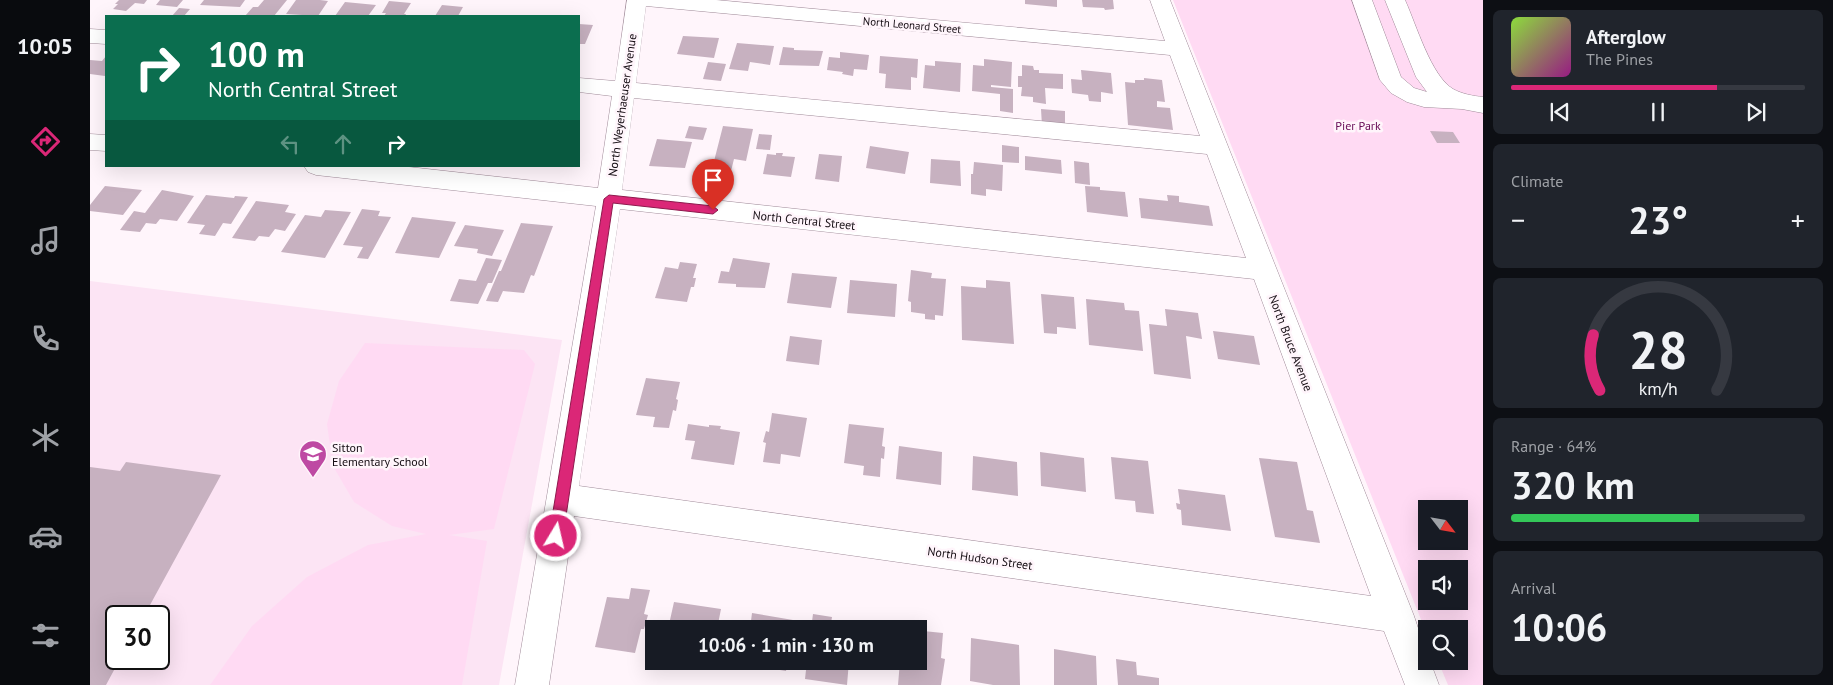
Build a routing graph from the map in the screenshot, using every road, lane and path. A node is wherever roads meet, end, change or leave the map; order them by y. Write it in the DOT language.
graph roads {
  1 [pos="637,0"];
  2 [pos="646,0"];
  3 [pos="1160,0"];
  4 [pos="1362,0"];
  5 [pos="1395,0"];
  6 [pos="90,36"];
  7 [pos="105,37"];
  8 [pos="1178,49"];
  9 [pos="580,85"];
  10 [pos="624,90"];
  11 [pos="1473,103"];
  12 [pos="90,142"];
  13 [pos="105,143"];
  14 [pos="1216,146"];
  15 [pos="325,167"];
  16 [pos="609,199"];
  17 [pos="1263,270"];
  18 [pos="562,499"];
  19 [pos="1397,616"];
  20 [pos="532,685"];
  21 [pos="1422,685"];
  1 -- 10 [label="street, North Weyerhaeuser Avenue"];
  2 -- 8 [label="street, North Leonard Street"];
  3 -- 8 [label="street, North Bruce Avenue"];
  4 -- 11 [label="street"];
  5 -- 11 [label="street"];
  6 -- 7 [label="street"];
  8 -- 14 [label="street, North Bruce Avenue"];
  9 -- 10 [label="street"];
  10 -- 14 [label="street"];
  10 -- 16 [label="street, North Weyerhaeuser Avenue"];
  12 -- 13 [label="street"];
  14 -- 17 [label="street, North Bruce Avenue"];
  15 -- 16 [label="street, North Central Street"];
  16 -- 17 [label="street, North Central Street"];
  16 -- 18 [label="street, North Weyerhaeuser Avenue"];
  17 -- 19 [label="street, North Bruce Avenue"];
  18 -- 19 [label="street, North Hudson Street"];
  18 -- 20 [label="street, North Weyerhaeuser Avenue"];
  19 -- 21 [label="street, North Bruce Avenue"];
}
